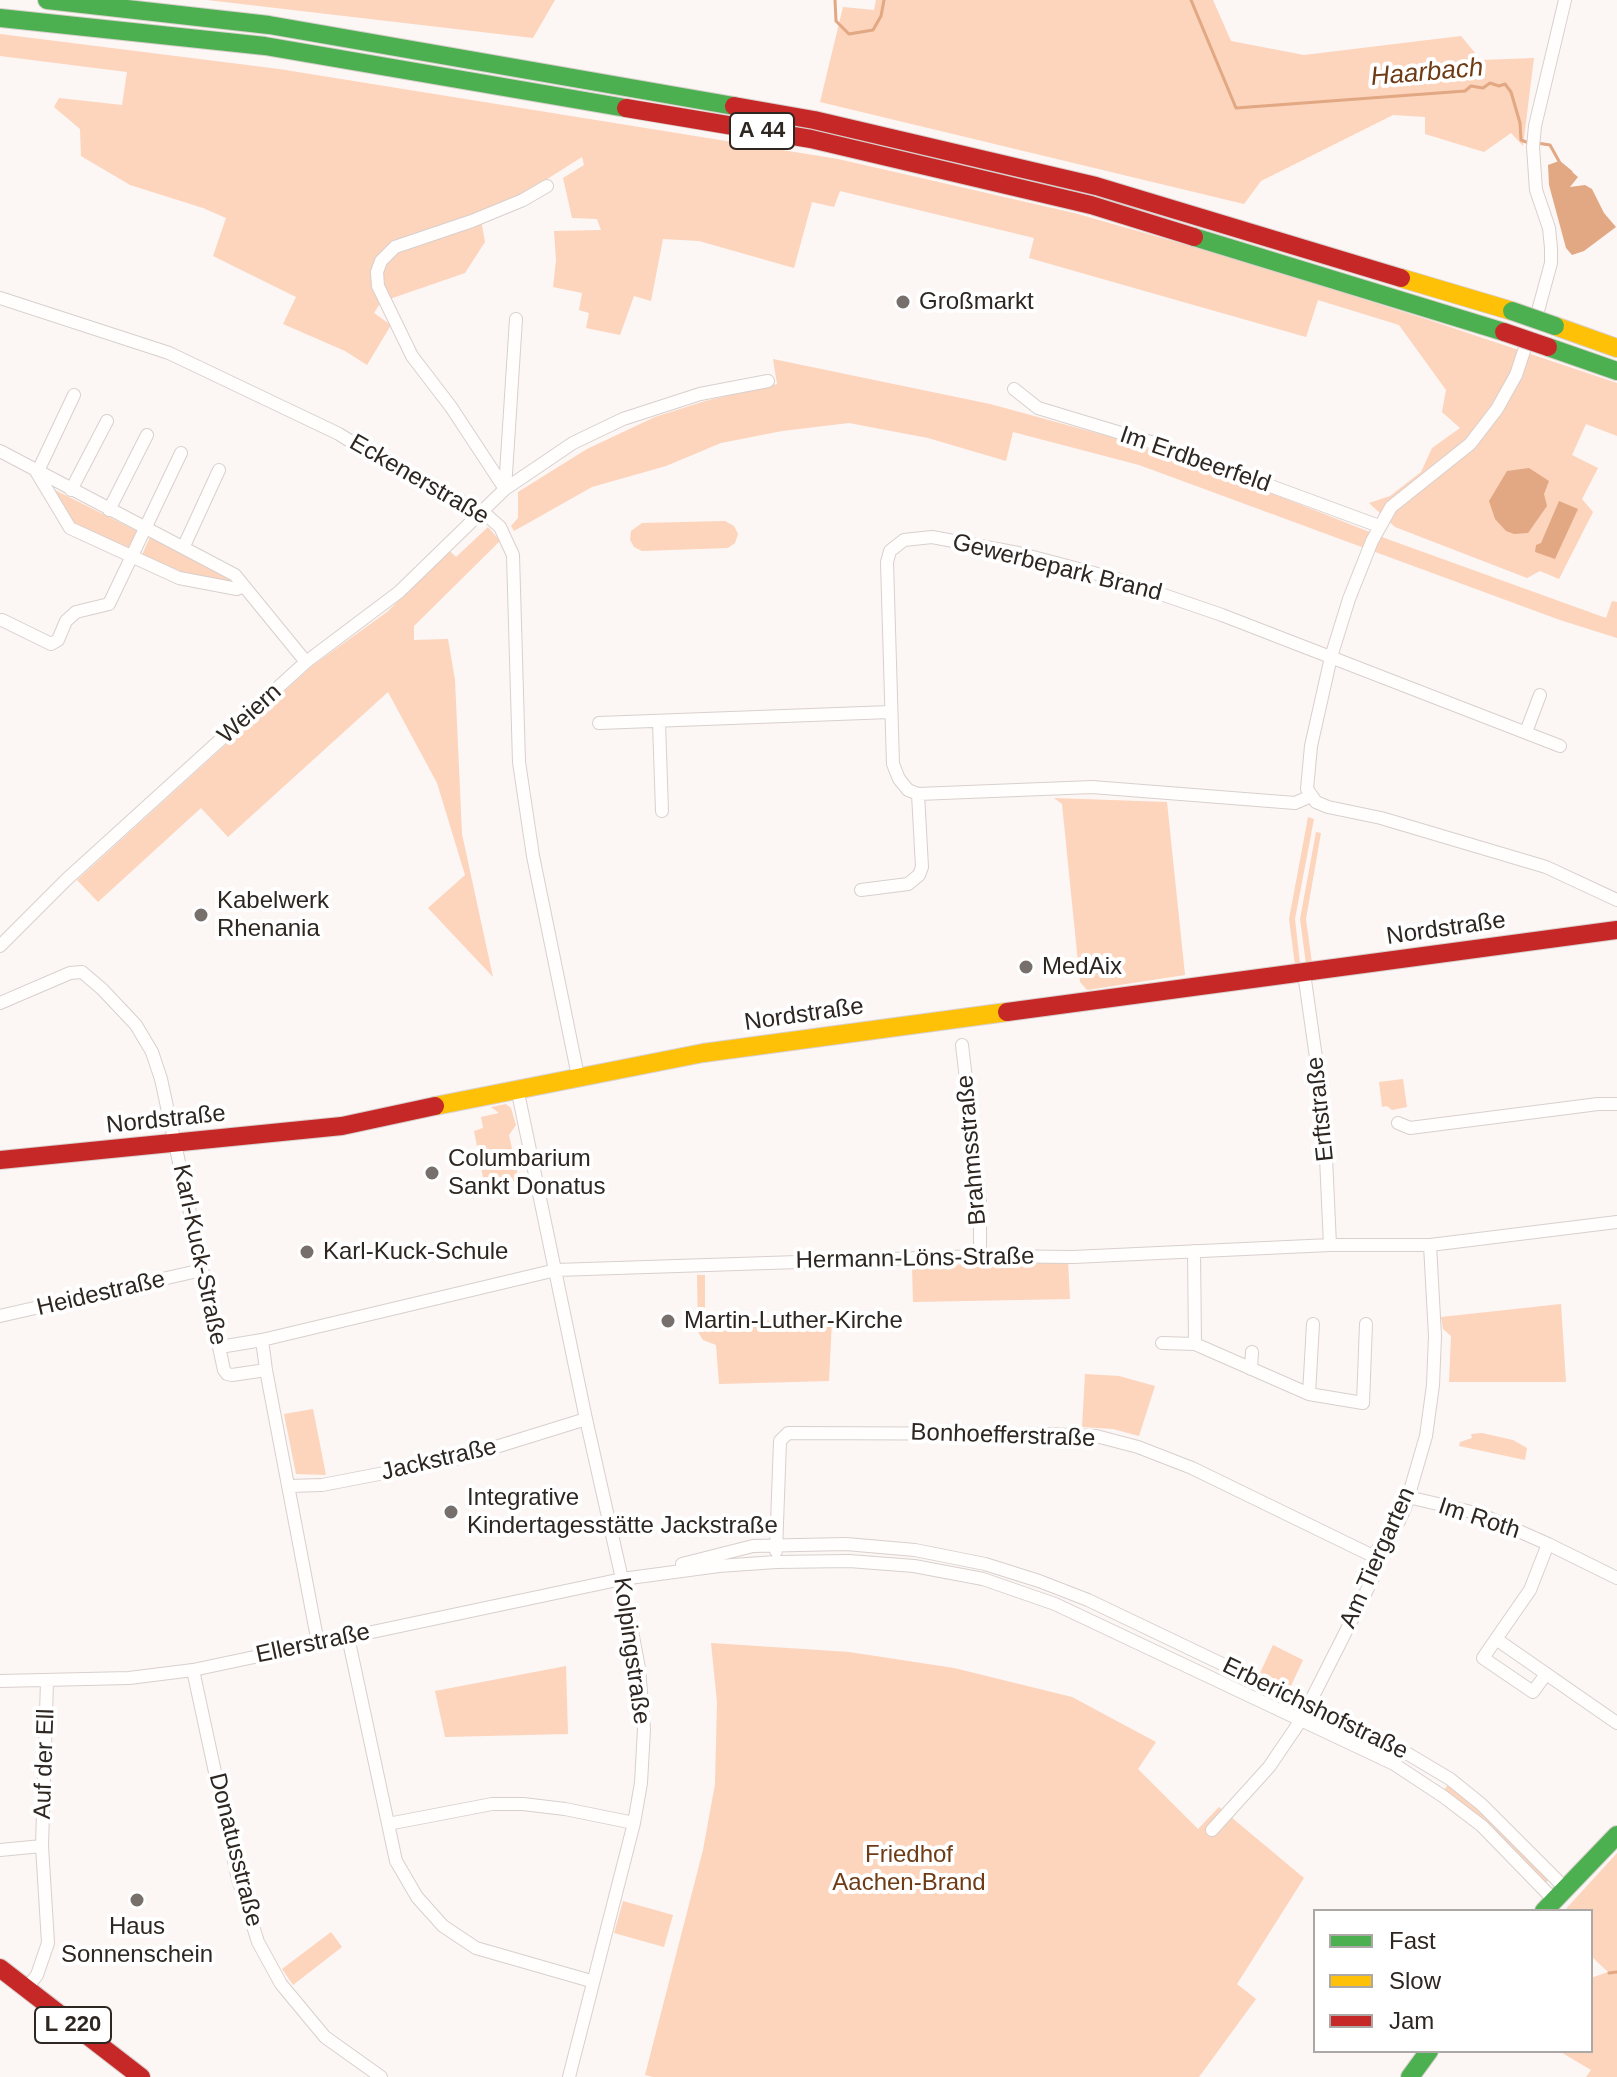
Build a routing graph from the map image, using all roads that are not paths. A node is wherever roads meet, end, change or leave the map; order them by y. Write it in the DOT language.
graph roads {
  1 [pos="47,0"];
  2 [pos="1565,0"];
  3 [pos="0,18"];
  4 [pos="547,186"];
  5 [pos="0,298"];
  6 [pos="516,319"];
  7 [pos="1617,348"];
  8 [pos="1617,371"];
  9 [pos="768,381"];
  10 [pos="1014,389"];
  11 [pos="74,395"];
  12 [pos="107,421"];
  13 [pos="147,435"];
  14 [pos="0,451"];
  15 [pos="181,453"];
  16 [pos="219,470"];
  17 [pos="37,473"];
  18 [pos="505,489"];
  19 [pos="71,490"];
  20 [pos="109,510"];
  21 [pos="482,511"];
  22 [pos="1379,526"];
  23 [pos="145,528"];
  24 [pos="184,546"];
  25 [pos="132,558"];
  26 [pos="244,586"];
  27 [pos="2,620"];
  28 [pos="1331,657"];
  29 [pos="306,662"];
  30 [pos="1540,695"];
  31 [pos="890,712"];
  32 [pos="599,723"];
  33 [pos="659,723"];
  34 [pos="1526,732"];
  35 [pos="1560,746"];
  36 [pos="918,794"];
  37 [pos="1311,796"];
  38 [pos="662,811"];
  39 [pos="861,890"];
  40 [pos="1617,900"];
  41 [pos="1617,930"];
  42 [pos="0,946"];
  43 [pos="1304,973"];
  44 [pos="0,1003"];
  45 [pos="962,1045"];
  46 [pos="578,1076"];
  47 [pos="517,1088"];
  48 [pos="1617,1104"];
  49 [pos="1398,1123"];
  50 [pos="175,1143"];
  51 [pos="0,1160"];
  52 [pos="1617,1222"];
  53 [pos="1330,1245"];
  54 [pos="1430,1245"];
  55 [pos="1194,1251"];
  56 [pos="980,1256"];
  57 [pos="202,1270"];
  58 [pos="556,1270"];
  59 [pos="0,1316"];
  60 [pos="1313,1324"];
  61 [pos="1366,1324"];
  62 [pos="262,1340"];
  63 [pos="1162,1343"];
  64 [pos="1195,1344"];
  65 [pos="220,1347"];
  66 [pos="1252,1352"];
  67 [pos="1251,1369"];
  68 [pos="266,1370"];
  69 [pos="1309,1394"];
  70 [pos="586,1419"];
  71 [pos="289,1486"];
  72 [pos="1408,1497"];
  73 [pos="1548,1544"];
  74 [pos="776,1545"];
  75 [pos="1373,1556"];
  76 [pos="776,1562"];
  77 [pos="652,1574"];
  78 [pos="1617,1578"];
  79 [pos="622,1579"];
  80 [pos="1033,1579"];
  81 [pos="1028,1594"];
  82 [pos="348,1637"];
  83 [pos="1496,1639"];
  84 [pos="318,1643"];
  85 [pos="193,1670"];
  86 [pos="1546,1674"];
  87 [pos="0,1681"];
  88 [pos="47,1681"];
  89 [pos="1308,1705"];
  90 [pos="1301,1720"];
  91 [pos="1617,1723"];
  92 [pos="634,1823"];
  93 [pos="388,1824"];
  94 [pos="1212,1830"];
  95 [pos="1617,1835"];
  96 [pos="42,1846"];
  97 [pos="0,1850"];
  98 [pos="1554,1900"];
  99 [pos="0,1968"];
  100 [pos="591,1981"];
  101 [pos="26,1989"];
  102 [pos="1428,2053"];
  103 [pos="141,2077"];
  104 [pos="381,2077"];
  105 [pos="569,2077"];
  106 [pos="1410,2077"];
  1 -- 7 [label="main road, A 44, bridge"];
  2 -- 22 [label="street"];
  3 -- 8 [label="main road, A 44, bridge"];
  4 -- 18 [label="street"];
  5 -- 21 [label="street, Eckenerstraße"];
  6 -- 18 [label="street"];
  9 -- 18 [label="street, Weiern"];
  10 -- 22 [label="street, Im Erdbeerfeld"];
  11 -- 17 [label="street"];
  12 -- 19 [label="street"];
  13 -- 20 [label="street"];
  14 -- 17 [label="street"];
  15 -- 23 [label="street"];
  16 -- 24 [label="street"];
  17 -- 19 [label="street"];
  17 -- 25 [label="street"];
  18 -- 21 [label="street, Weiern"];
  19 -- 20 [label="street"];
  20 -- 23 [label="street"];
  21 -- 29 [label="street, Weiern"];
  21 -- 46 [label="street, Eckenerstraße"];
  22 -- 28 [label="street"];
  23 -- 24 [label="street"];
  23 -- 25 [label="street"];
  24 -- 26 [label="street"];
  25 -- 26 [label="street"];
  25 -- 27 [label="street"];
  26 -- 29 [label="street"];
  28 -- 31 [label="street, Gewerbepark Brand"];
  28 -- 34 [label="street, Gewerbepark Brand"];
  28 -- 37 [label="street"];
  29 -- 42 [label="street, Weiern"];
  30 -- 34 [label="street"];
  31 -- 33 [label="street"];
  31 -- 36 [label="street, Gewerbepark Brand"];
  32 -- 33 [label="street"];
  33 -- 38 [label="street"];
  34 -- 35 [label="street, Gewerbepark Brand"];
  36 -- 37 [label="street"];
  36 -- 39 [label="street"];
  37 -- 40 [label="street"];
  41 -- 43 [label="main road, Nordstraße"];
  43 -- 46 [label="main road, Nordstraße"];
  43 -- 53 [label="street, Erftstraße"];
  44 -- 50 [label="street, Karl-Kuck-Straße"];
  45 -- 56 [label="street, Brahmsstraße"];
  46 -- 47 [label="main road, Nordstraße"];
  47 -- 50 [label="main road, Nordstraße"];
  47 -- 58 [label="street, Kolpingstraße"];
  48 -- 49 [label="street"];
  50 -- 51 [label="main road, Nordstraße"];
  50 -- 57 [label="street, Karl-Kuck-Straße"];
  52 -- 54 [label="street, Hermann-Löns-Straße"];
  53 -- 54 [label="street, Hermann-Löns-Straße"];
  53 -- 55 [label="street, Hermann-Löns-Straße"];
  54 -- 72 [label="street, Am Tiergarten"];
  55 -- 56 [label="street, Hermann-Löns-Straße"];
  55 -- 64 [label="street"];
  56 -- 58 [label="street, Hermann-Löns-Straße"];
  57 -- 59 [label="street, Heidestraße"];
  57 -- 65 [label="street, Karl-Kuck-Straße"];
  58 -- 62 [label="street, Hermann-Löns-Straße"];
  58 -- 70 [label="street, Kolpingstraße"];
  60 -- 69 [label="street"];
  61 -- 69 [label="street"];
  62 -- 65 [label="street, Hermann-Löns-Straße"];
  62 -- 68 [label="street, Karl-Kuck-Straße"];
  63 -- 64 [label="street"];
  64 -- 67 [label="street"];
  65 -- 68 [label="street, Karl-Kuck-Straße"];
  66 -- 67 [label="street"];
  67 -- 69 [label="street"];
  68 -- 71 [label="street, Karl-Kuck-Straße"];
  70 -- 71 [label="street, Jackstraße"];
  70 -- 79 [label="street, Kolpingstraße"];
  71 -- 84 [label="street, Karl-Kuck-Straße"];
  72 -- 73 [label="street, Im Roth"];
  72 -- 75 [label="street, Am Tiergarten"];
  73 -- 78 [label="street, Im Roth"];
  73 -- 83 [label="street, Im Roth"];
  74 -- 75 [label="street, Bonhoefferstraße"];
  74 -- 76 [label="street, Bonhoefferstraße"];
  74 -- 77 [label="street, Erberichshofstraße"];
  74 -- 80 [label="street, Erberichshofstraße"];
  75 -- 89 [label="street, Am Tiergarten"];
  76 -- 77 [label="street, Erberichshofstraße"];
  76 -- 81 [label="street, Erberichshofstraße"];
  77 -- 79 [label="street, Erberichshofstraße"];
  79 -- 82 [label="street, Ellerstraße"];
  79 -- 92 [label="street, Kolpingstraße"];
  80 -- 81 [label="street"];
  80 -- 89 [label="street, Erberichshofstraße"];
  81 -- 90 [label="street, Erberichshofstraße"];
  82 -- 84 [label="street, Ellerstraße"];
  82 -- 93 [label="street"];
  83 -- 86 [label="street"];
  83 -- 86 [label="street"];
  84 -- 85 [label="street, Ellerstraße"];
  85 -- 88 [label="street, Ellerstraße"];
  85 -- 104 [label="street, Donatusstraße"];
  86 -- 91 [label="street"];
  87 -- 88 [label="street, Ellerstraße"];
  88 -- 96 [label="street, Auf der Ell"];
  89 -- 90 [label="street, Am Tiergarten"];
  89 -- 98 [label="street, Erberichshofstraße"];
  90 -- 94 [label="street, Erberichshofstraße"];
  90 -- 98 [label="street, Erberichshofstraße"];
  92 -- 93 [label="street"];
  92 -- 100 [label="street, Kolpingstraße"];
  93 -- 100 [label="street"];
  95 -- 98 [label="main road"];
  96 -- 97 [label="street, Auf der Ell"];
  96 -- 101 [label="street, Auf der Ell"];
  99 -- 101 [label="main road, L 220"];
  100 -- 105 [label="street, Kolpingstraße"];
  101 -- 103 [label="main road, L 220"];
  102 -- 106 [label="main road"];
}
